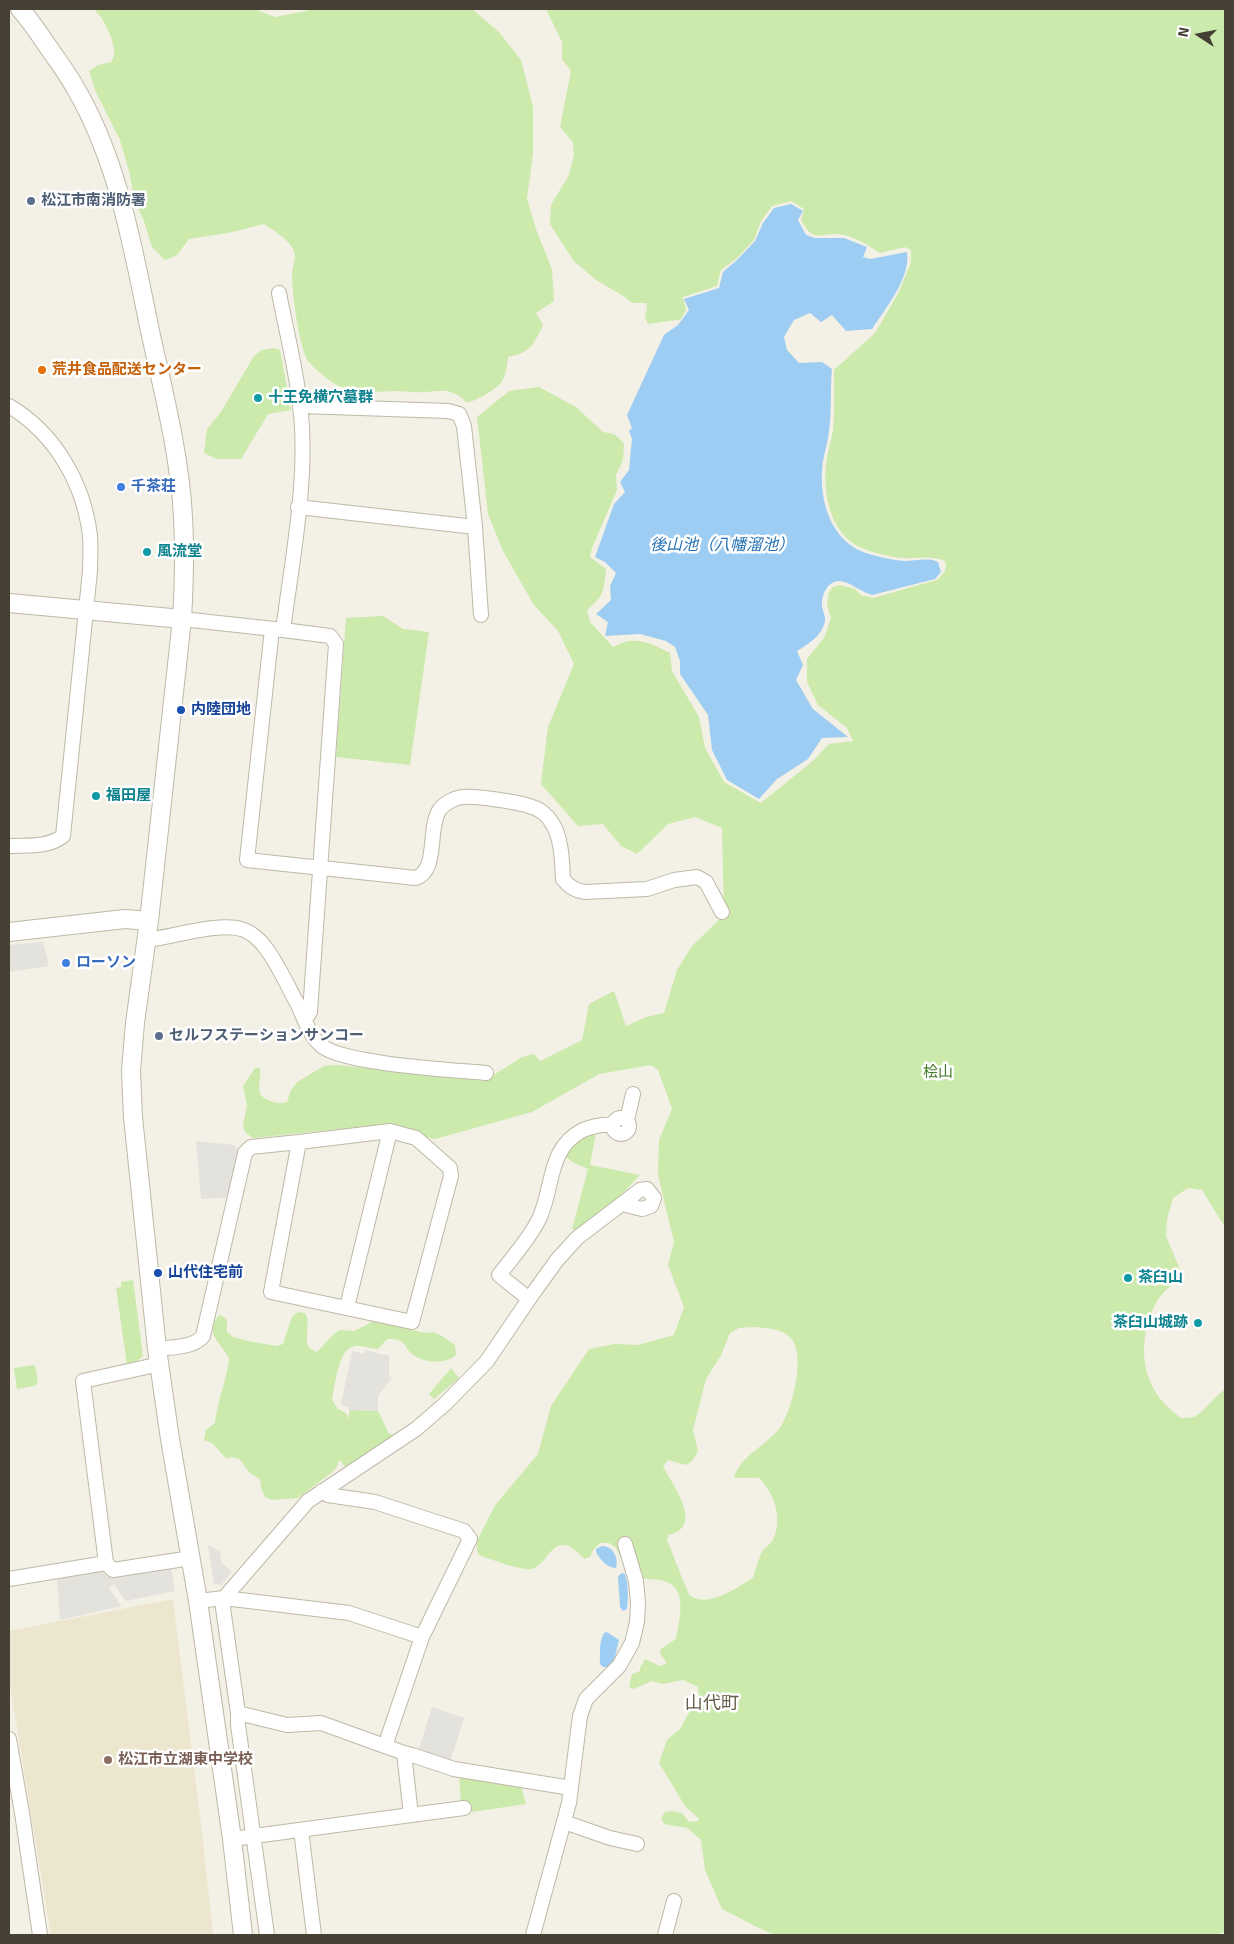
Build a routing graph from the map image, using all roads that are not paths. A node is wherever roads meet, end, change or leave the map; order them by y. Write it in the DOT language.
graph roads {
  1 [pos="20,9"];
  2 [pos="278,293"];
  3 [pos="9,406"];
  4 [pos="300,406"];
  5 [pos="298,507"];
  6 [pos="475,527"];
  7 [pos="9,603"];
  8 [pos="86,610"];
  9 [pos="481,615"];
  10 [pos="182,619"];
  11 [pos="277,630"];
  12 [pos="9,846"];
  13 [pos="321,869"];
  14 [pos="722,912"];
  15 [pos="149,921"];
  16 [pos="9,932"];
  17 [pos="147,940"];
  18 [pos="305,1019"];
  19 [pos="486,1073"];
  20 [pos="633,1094"];
  21 [pos="390,1131"];
  22 [pos="299,1142"];
  23 [pos="622,1204"];
  24 [pos="529,1299"];
  25 [pos="347,1307"];
  26 [pos="158,1356"];
  27 [pos="322,1491"];
  28 [pos="625,1544"];
  29 [pos="191,1558"];
  30 [pos="106,1563"];
  31 [pos="9,1579"];
  32 [pos="224,1598"];
  33 [pos="198,1601"];
  34 [pos="422,1637"];
  35 [pos="238,1713"];
  36 [pos="9,1738"];
  37 [pos="385,1746"];
  38 [pos="404,1753"];
  39 [pos="571,1788"];
  40 [pos="464,1808"];
  41 [pos="411,1815"];
  42 [pos="564,1822"];
  43 [pos="301,1830"];
  44 [pos="254,1836"];
  45 [pos="232,1839"];
  46 [pos="637,1844"];
  47 [pos="674,1902"];
  48 [pos="40,1935"];
  49 [pos="244,1935"];
  50 [pos="267,1935"];
  51 [pos="314,1935"];
  52 [pos="533,1935"];
  53 [pos="665,1935"];
  1 -- 10 [label="street"];
  2 -- 4 [label="street"];
  3 -- 8 [label="street"];
  4 -- 5 [label="street"];
  4 -- 6 [label="street"];
  5 -- 6 [label="street"];
  5 -- 11 [label="street"];
  6 -- 9 [label="street"];
  7 -- 8 [label="street"];
  8 -- 10 [label="street"];
  8 -- 12 [label="street"];
  10 -- 11 [label="street"];
  10 -- 15 [label="street"];
  11 -- 13 [label="street"];
  11 -- 13 [label="street"];
  13 -- 14 [label="street"];
  13 -- 18 [label="street"];
  15 -- 16 [label="street"];
  15 -- 17 [label="street"];
  17 -- 18 [label="street"];
  17 -- 26 [label="street"];
  18 -- 19 [label="street"];
  20 -- 24 [label="street"];
  21 -- 22 [label="street"];
  21 -- 25 [label="street"];
  21 -- 25 [label="street"];
  22 -- 25 [label="street"];
  22 -- 26 [label="street"];
  23 -- 24 [label="street"];
  24 -- 27 [label="street"];
  26 -- 29 [label="street"];
  26 -- 30 [label="street"];
  27 -- 32 [label="street"];
  27 -- 34 [label="street"];
  28 -- 39 [label="street"];
  29 -- 30 [label="street"];
  29 -- 33 [label="street"];
  30 -- 31 [label="street"];
  32 -- 33 [label="street"];
  32 -- 34 [label="street"];
  32 -- 35 [label="street"];
  33 -- 45 [label="street"];
  34 -- 37 [label="street"];
  35 -- 37 [label="street"];
  35 -- 44 [label="street"];
  36 -- 48 [label="street"];
  37 -- 38 [label="street"];
  38 -- 39 [label="street"];
  38 -- 41 [label="street"];
  39 -- 42 [label="street"];
  40 -- 41 [label="street"];
  41 -- 43 [label="street"];
  42 -- 46 [label="street"];
  42 -- 52 [label="street"];
  43 -- 44 [label="street"];
  43 -- 51 [label="street"];
  44 -- 45 [label="street"];
  44 -- 50 [label="street"];
  45 -- 49 [label="street"];
  47 -- 53 [label="street"];
}
